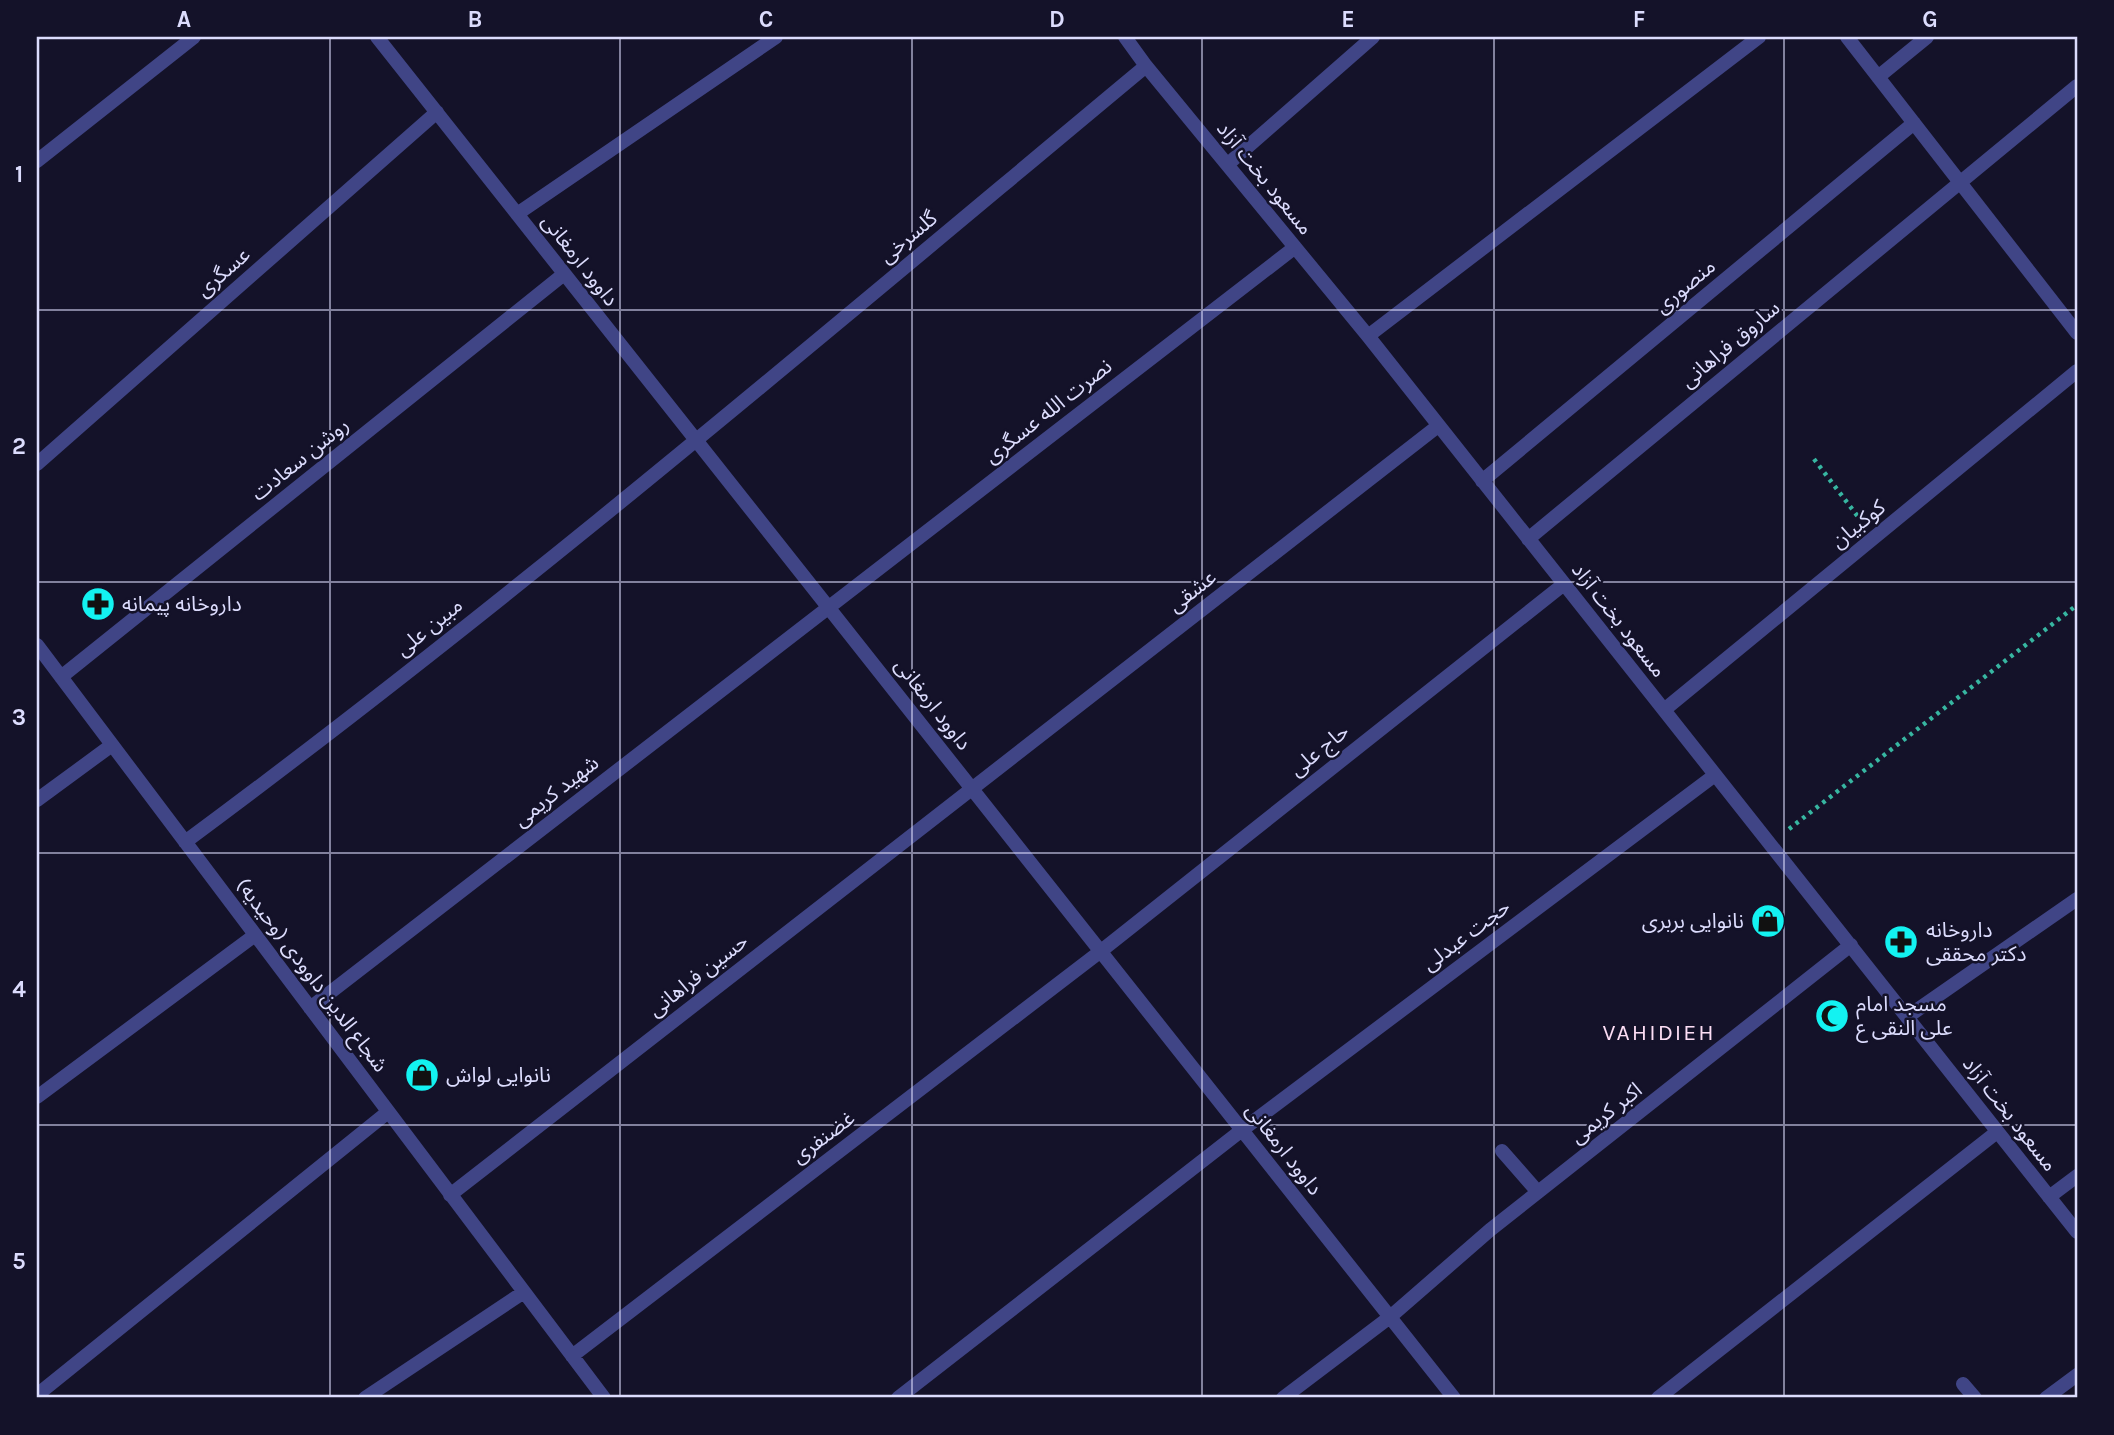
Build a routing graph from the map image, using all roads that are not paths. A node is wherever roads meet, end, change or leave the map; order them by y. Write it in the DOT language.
graph roads {
  1 [pos="194,37"];
  2 [pos="377,37"];
  3 [pos="776,37"];
  4 [pos="1125,37"];
  5 [pos="1373,37"];
  6 [pos="1759,37"];
  7 [pos="1847,37"];
  8 [pos="1927,37"];
  9 [pos="1146,66"];
  10 [pos="1878,77"];
  11 [pos="2077,86"];
  12 [pos="437,112"];
  13 [pos="1914,123"];
  14 [pos="37,161"];
  15 [pos="1228,164"];
  16 [pos="1959,181"];
  17 [pos="517,214"];
  18 [pos="1294,248"];
  19 [pos="564,274"];
  20 [pos="2077,333"];
  21 [pos="1368,336"];
  22 [pos="2077,371"];
  23 [pos="1438,426"];
  24 [pos="696,440"];
  25 [pos="37,464"];
  26 [pos="1482,481"];
  27 [pos="1528,539"];
  28 [pos="1564,584"];
  29 [pos="829,607"];
  30 [pos="37,645"];
  31 [pos="61,677"];
  32 [pos="1664,710"];
  33 [pos="112,745"];
  34 [pos="1715,775"];
  35 [pos="972,788"];
  36 [pos="37,800"];
  37 [pos="185,842"];
  38 [pos="2077,899"];
  39 [pos="255,935"];
  40 [pos="1852,945"];
  41 [pos="1101,951"];
  42 [pos="310,1008"];
  43 [pos="1907,1017"];
  44 [pos="37,1097"];
  45 [pos="388,1112"];
  46 [pos="1242,1130"];
  47 [pos="1997,1132"];
  48 [pos="1502,1151"];
  49 [pos="2077,1176"];
  50 [pos="1538,1192"];
  51 [pos="450,1195"];
  52 [pos="2049,1197"];
  53 [pos="2077,1232"];
  54 [pos="524,1292"];
  55 [pos="1390,1317"];
  56 [pos="572,1356"];
  57 [pos="2077,1375"];
  58 [pos="1963,1384"];
  59 [pos="37,1395"];
  60 [pos="365,1398"];
  61 [pos="604,1398"];
  62 [pos="898,1398"];
  63 [pos="1283,1398"];
  64 [pos="1454,1398"];
  65 [pos="1658,1398"];
  66 [pos="1975,1398"];
  67 [pos="2046,1398"];
  1 -- 14 [label="street"];
  2 -- 12 [label="street, داوود ارمغانی"];
  3 -- 17 [label="street"];
  4 -- 9 [label="street, مسعود بخت آزاد"];
  5 -- 15 [label="street"];
  6 -- 21 [label="street"];
  7 -- 10 [label="street"];
  8 -- 10 [label="street"];
  9 -- 15 [label="street, مسعود بخت آزاد"];
  9 -- 24 [label="street, گلسرخی"];
  10 -- 13 [label="street"];
  11 -- 16 [label="street, ساروق فراهانی"];
  12 -- 17 [label="street, داوود ارمغانی"];
  12 -- 25 [label="street, عسگری"];
  13 -- 16 [label="street"];
  13 -- 26 [label="street, منصوری"];
  15 -- 18 [label="street, مسعود بخت آزاد"];
  16 -- 20 [label="street"];
  16 -- 27 [label="street, ساروق فراهانی"];
  17 -- 19 [label="street, داوود ارمغانی"];
  18 -- 21 [label="street, مسعود بخت آزاد"];
  18 -- 29 [label="street, نصرت الله عسگری"];
  19 -- 24 [label="street, داوود ارمغانی"];
  19 -- 31 [label="street, روشن سعادت"];
  21 -- 23 [label="street, مسعود بخت آزاد"];
  22 -- 32 [label="street, کوکبیان"];
  23 -- 26 [label="street, مسعود بخت آزاد"];
  23 -- 35 [label="street, عشقی"];
  24 -- 29 [label="street, داوود ارمغانی"];
  24 -- 37 [label="street, مبین علی"];
  26 -- 27 [label="street, مسعود بخت آزاد"];
  27 -- 28 [label="street, مسعود بخت آزاد"];
  28 -- 32 [label="street, مسعود بخت آزاد"];
  28 -- 41 [label="street, حاج علی"];
  29 -- 35 [label="street, داوود ارمغانی"];
  29 -- 42 [label="street, شهید کریمی"];
  30 -- 31 [label="street, شجاع الدین داوودی (وحیدیه)"];
  31 -- 33 [label="street, شجاع الدین داوودی (وحیدیه)"];
  32 -- 34 [label="street, مسعود بخت آزاد"];
  33 -- 36 [label="street"];
  33 -- 37 [label="street, شجاع الدین داوودی (وحیدیه)"];
  34 -- 40 [label="street, مسعود بخت آزاد"];
  34 -- 46 [label="street, حجت عبدلی"];
  35 -- 41 [label="street, داوود ارمغانی"];
  35 -- 51 [label="street, حسین فراهانی"];
  37 -- 39 [label="street, شجاع الدین داوودی (وحیدیه)"];
  38 -- 43 [label="street"];
  39 -- 42 [label="street, شجاع الدین داوودی (وحیدیه)"];
  39 -- 44 [label="street"];
  40 -- 43 [label="street, مسعود بخت آزاد"];
  40 -- 50 [label="street, اکبر کریمی"];
  41 -- 46 [label="street, داوود ارمغانی"];
  41 -- 56 [label="street, غضنفری"];
  42 -- 45 [label="street, شجاع الدین داوودی (وحیدیه)"];
  43 -- 47 [label="street, مسعود بخت آزاد"];
  45 -- 51 [label="street, شجاع الدین داوودی (وحیدیه)"];
  45 -- 59 [label="street"];
  46 -- 55 [label="street, داوود ارمغانی"];
  46 -- 62 [label="street, حجت عبدلی"];
  47 -- 52 [label="street, مسعود بخت آزاد"];
  47 -- 65 [label="street"];
  48 -- 50 [label="street"];
  49 -- 52 [label="street"];
  50 -- 55 [label="street, اکبر کریمی"];
  51 -- 54 [label="street, شجاع الدین داوودی (وحیدیه)"];
  52 -- 53 [label="street, مسعود بخت آزاد"];
  54 -- 56 [label="street, شجاع الدین داوودی (وحیدیه)"];
  54 -- 60 [label="street"];
  55 -- 63 [label="street, اکبر کریمی"];
  55 -- 64 [label="street, داوود ارمغانی"];
  56 -- 61 [label="street, شجاع الدین داوودی (وحیدیه)"];
  57 -- 67 [label="street"];
  58 -- 66 [label="street"];
}
